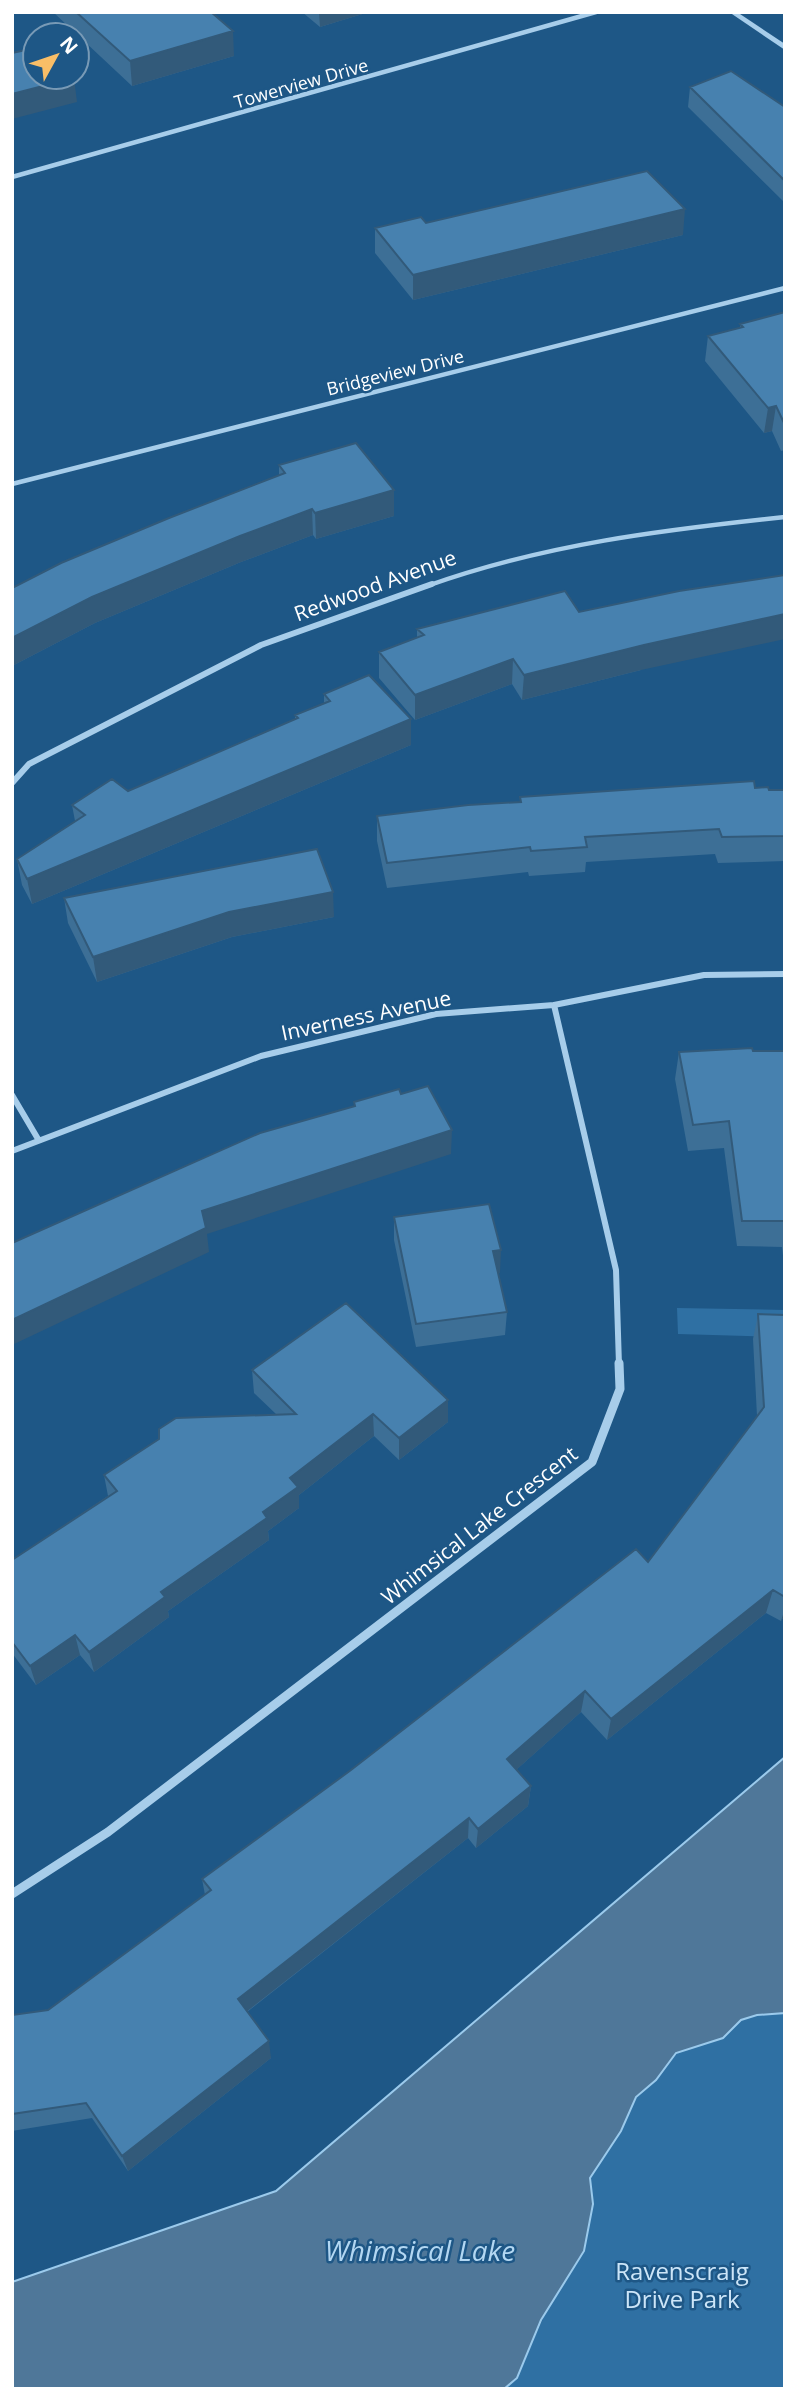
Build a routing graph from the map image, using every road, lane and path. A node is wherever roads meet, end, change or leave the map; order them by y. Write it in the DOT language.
graph roads {
  1 [pos="596,12"];
  2 [pos="732,12"];
  3 [pos="785,48"];
  4 [pos="12,177"];
  5 [pos="785,288"];
  6 [pos="12,484"];
  7 [pos="785,517"];
  8 [pos="12,783"];
  9 [pos="785,974"];
  10 [pos="554,1005"];
  11 [pos="12,1095"];
  12 [pos="38,1139"];
  13 [pos="12,1151"];
  14 [pos="12,1894"];
  1 -- 4 [label="street, Towerview Drive"];
  2 -- 3 [label="street"];
  5 -- 6 [label="street, Bridgeview Drive"];
  7 -- 8 [label="street, Redwood Avenue"];
  9 -- 10 [label="street, Inverness Avenue"];
  10 -- 12 [label="street, Inverness Avenue"];
  10 -- 14 [label="street, Whimsical Lake Crescent"];
  11 -- 12 [label="street"];
  12 -- 13 [label="street, Inverness Avenue"];
}
